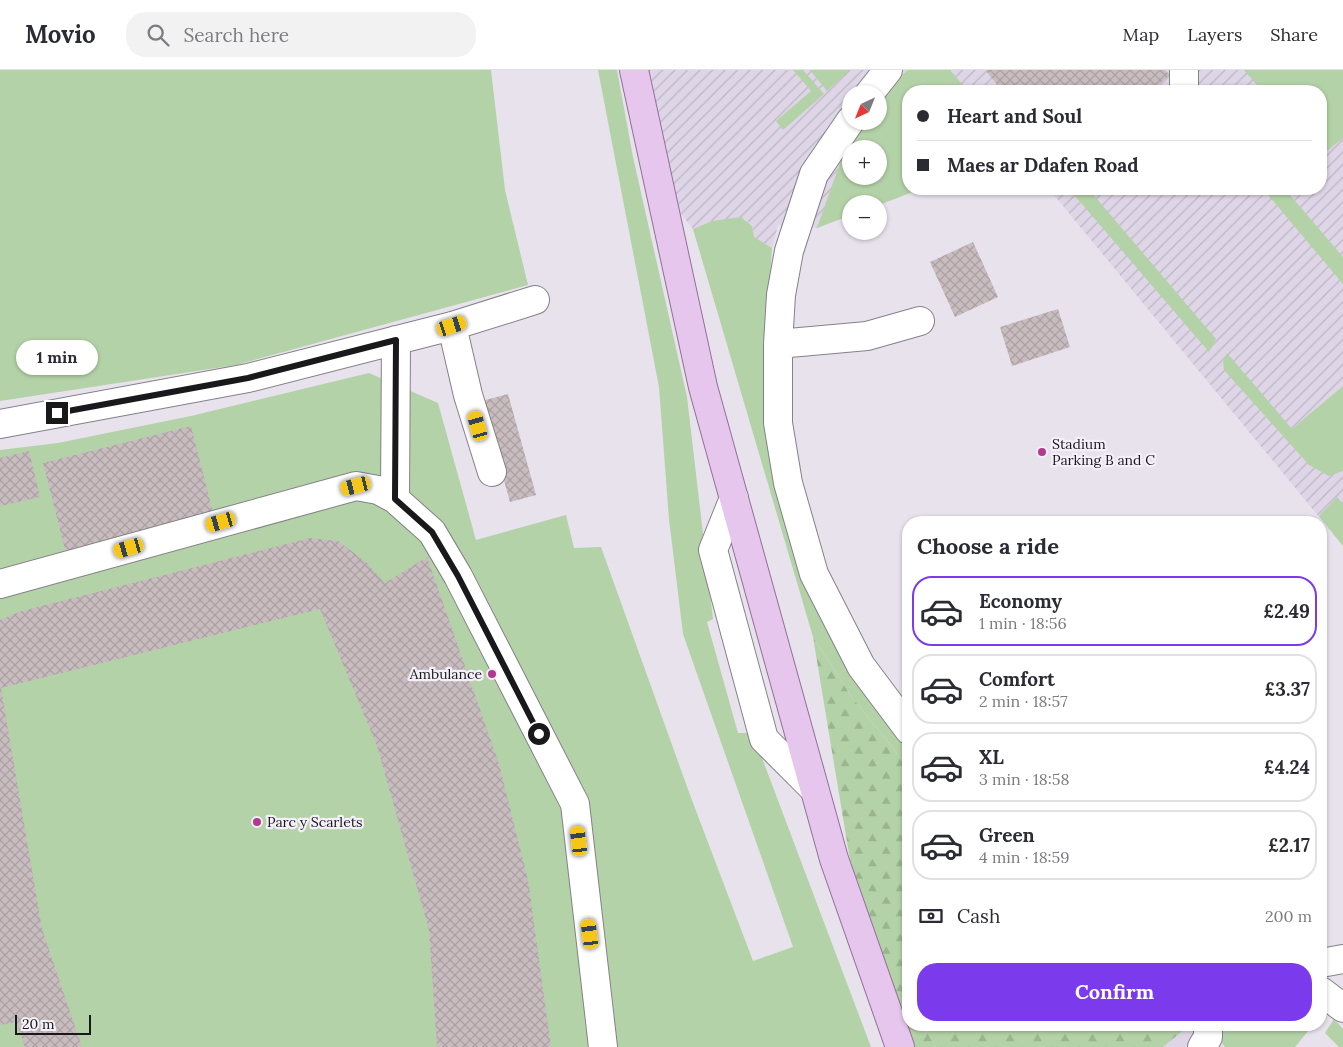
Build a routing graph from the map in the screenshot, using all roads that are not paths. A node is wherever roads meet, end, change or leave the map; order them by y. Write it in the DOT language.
graph roads {
  1 [pos="634,70"];
  2 [pos="888,70"];
  3 [pos="1184,70"];
  4 [pos="877,85"];
  5 [pos="1184,85"];
  6 [pos="844,130"];
  7 [pos="535,300"];
  8 [pos="920,321"];
  9 [pos="452,326"];
  10 [pos="396,340"];
  11 [pos="778,344"];
  12 [pos="0,424"];
  13 [pos="492,472"];
  14 [pos="395,499"];
  15 [pos="0,584"];
  16 [pos="902,721"];
  17 [pos="1343,959"];
  18 [pos="1327,962"];
  19 [pos="1208,1031"];
  20 [pos="603,1047"];
  21 [pos="900,1047"];
  22 [pos="1202,1047"];
  1 -- 21 [label="main road"];
  2 -- 4 [label="lane"];
  3 -- 5 [label="lane"];
  6 -- 11 [label="lane"];
  7 -- 9 [label="lane"];
  8 -- 11 [label="lane"];
  9 -- 10 [label="lane"];
  9 -- 13 [label="lane"];
  10 -- 12 [label="lane"];
  10 -- 14 [label="lane"];
  11 -- 16 [label="lane"];
  14 -- 15 [label="lane"];
  14 -- 20 [label="lane"];
  17 -- 18 [label="lane"];
  19 -- 22 [label="lane"];
}
